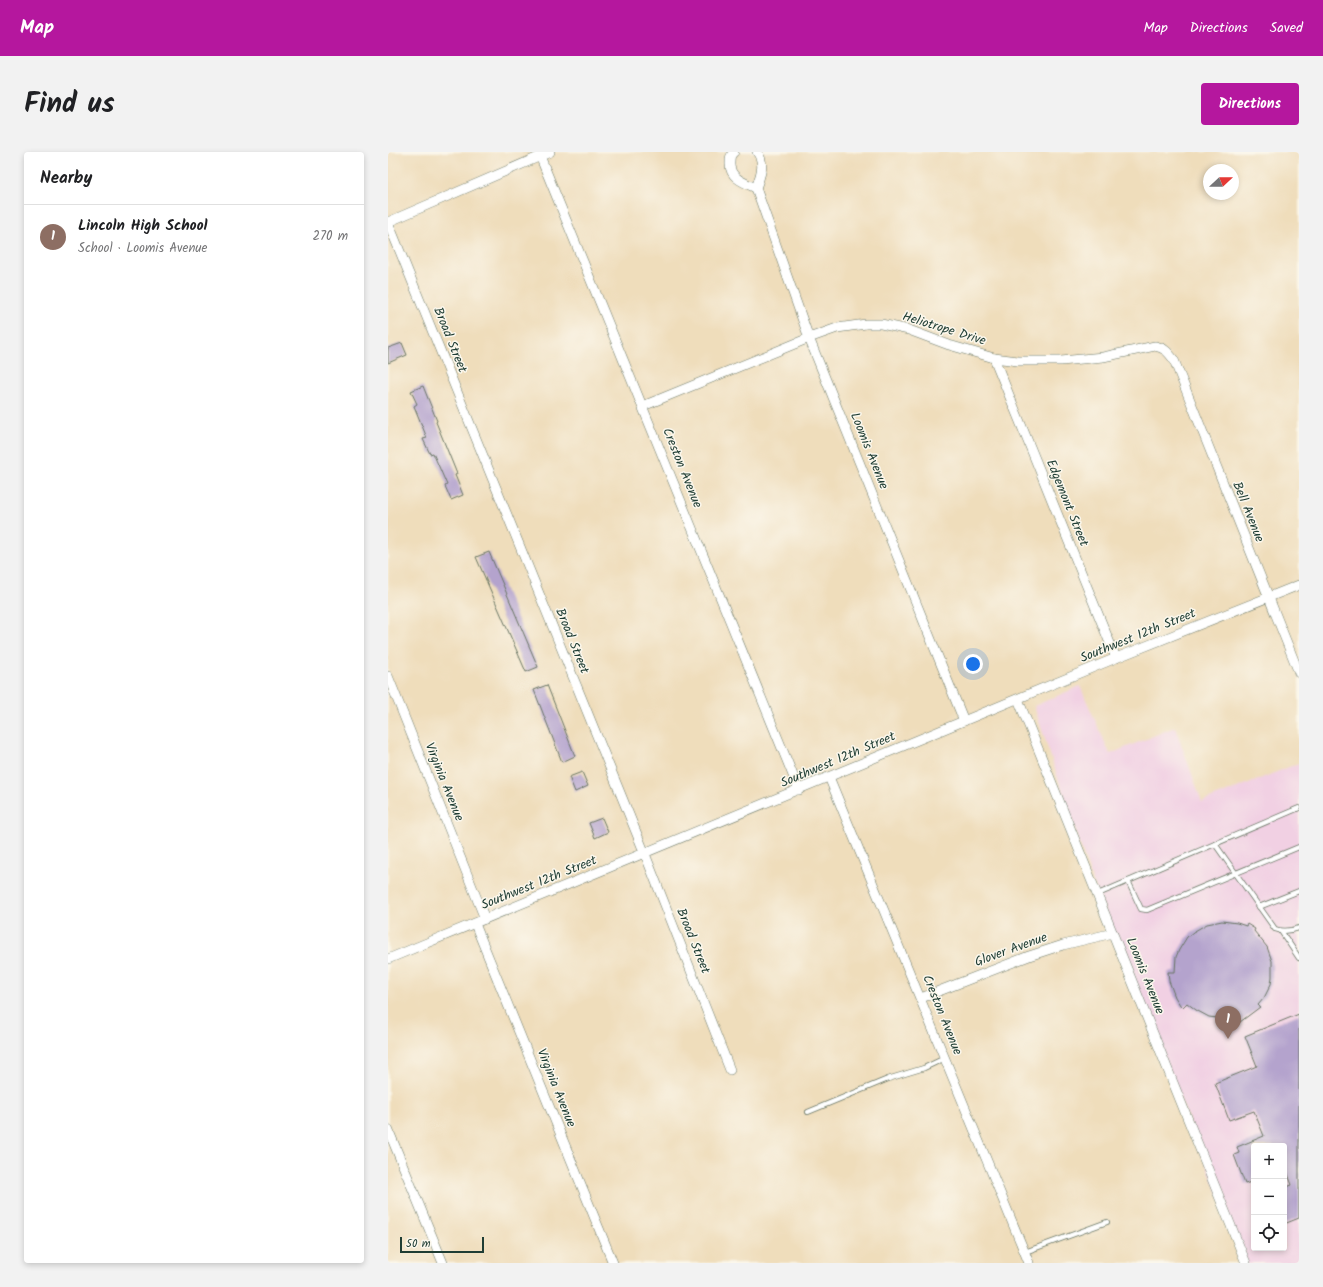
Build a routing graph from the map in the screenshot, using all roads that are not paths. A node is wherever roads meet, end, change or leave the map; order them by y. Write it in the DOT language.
graph roads {
  1 [pos="550,152"];
  2 [pos="734,152"];
  3 [pos="757,152"];
  4 [pos="540,156"];
  5 [pos="756,188"];
  6 [pos="388,222"];
  7 [pos="809,338"];
  8 [pos="994,358"];
  9 [pos="1174,360"];
  10 [pos="643,406"];
  11 [pos="1299,585"];
  12 [pos="1269,597"];
  13 [pos="1116,658"];
  14 [pos="1299,673"];
  15 [pos="388,676"];
  16 [pos="1018,699"];
  17 [pos="964,721"];
  18 [pos="829,778"];
  19 [pos="799,790"];
  20 [pos="1299,808"];
  21 [pos="1215,844"];
  22 [pos="1299,847"];
  23 [pos="645,854"];
  24 [pos="1235,873"];
  25 [pos="1128,881"];
  26 [pos="1299,891"];
  27 [pos="1098,894"];
  28 [pos="1258,906"];
  29 [pos="485,919"];
  30 [pos="475,924"];
  31 [pos="1299,928"];
  32 [pos="1281,931"];
  33 [pos="1113,933"];
  34 [pos="1299,958"];
  35 [pos="388,959"];
  36 [pos="921,998"];
  37 [pos="945,1058"];
  38 [pos="730,1070"];
  39 [pos="808,1112"];
  40 [pos="388,1129"];
  41 [pos="1107,1222"];
  42 [pos="1025,1252"];
  43 [pos="443,1263"];
  44 [pos="614,1263"];
  45 [pos="1029,1263"];
  46 [pos="1246,1263"];
  1 -- 4 [label="street"];
  2 -- 5 [label="street"];
  3 -- 5 [label="street"];
  4 -- 6 [label="street"];
  4 -- 10 [label="street, Creston Avenue"];
  5 -- 7 [label="street, Loomis Avenue"];
  6 -- 23 [label="street, Broad Street"];
  7 -- 8 [label="street, Heliotrope Drive"];
  7 -- 10 [label="street, Heliotrope Drive"];
  7 -- 17 [label="street, Loomis Avenue"];
  8 -- 9 [label="street, Heliotrope Drive"];
  8 -- 13 [label="street, Edgemont Street"];
  9 -- 12 [label="street, Bell Avenue"];
  10 -- 19 [label="street, Creston Avenue"];
  11 -- 12 [label="street, Southwest 12th Street"];
  12 -- 13 [label="street, Southwest 12th Street"];
  12 -- 14 [label="street, Bell Avenue"];
  13 -- 16 [label="street, Southwest 12th Street"];
  15 -- 29 [label="street, Virginia Avenue"];
  16 -- 17 [label="street, Southwest 12th Street"];
  16 -- 27 [label="street, Loomis Avenue"];
  17 -- 18 [label="street, Southwest 12th Street"];
  18 -- 19 [label="street, Southwest 12th Street"];
  18 -- 36 [label="street, Creston Avenue"];
  19 -- 23 [label="street, Southwest 12th Street"];
  20 -- 21 [label="lane"];
  21 -- 24 [label="lane"];
  21 -- 25 [label="lane"];
  22 -- 24 [label="lane"];
  23 -- 29 [label="street, Southwest 12th Street"];
  23 -- 38 [label="street, Broad Street"];
  24 -- 25 [label="lane"];
  24 -- 28 [label="lane"];
  25 -- 27 [label="lane"];
  26 -- 28 [label="lane"];
  27 -- 33 [label="street, Loomis Avenue"];
  28 -- 32 [label="lane"];
  29 -- 30 [label="street, Southwest 12th Street"];
  30 -- 35 [label="street, Southwest 12th Street"];
  30 -- 44 [label="street, Virginia Avenue"];
  31 -- 32 [label="lane"];
  32 -- 34 [label="lane"];
  33 -- 36 [label="street, Glover Avenue"];
  33 -- 46 [label="street, Loomis Avenue"];
  36 -- 37 [label="street, Creston Avenue"];
  37 -- 39 [label="lane"];
  37 -- 42 [label="street, Creston Avenue"];
  40 -- 43 [label="street"];
  41 -- 42 [label="lane"];
  42 -- 45 [label="street, Creston Avenue"];
}
